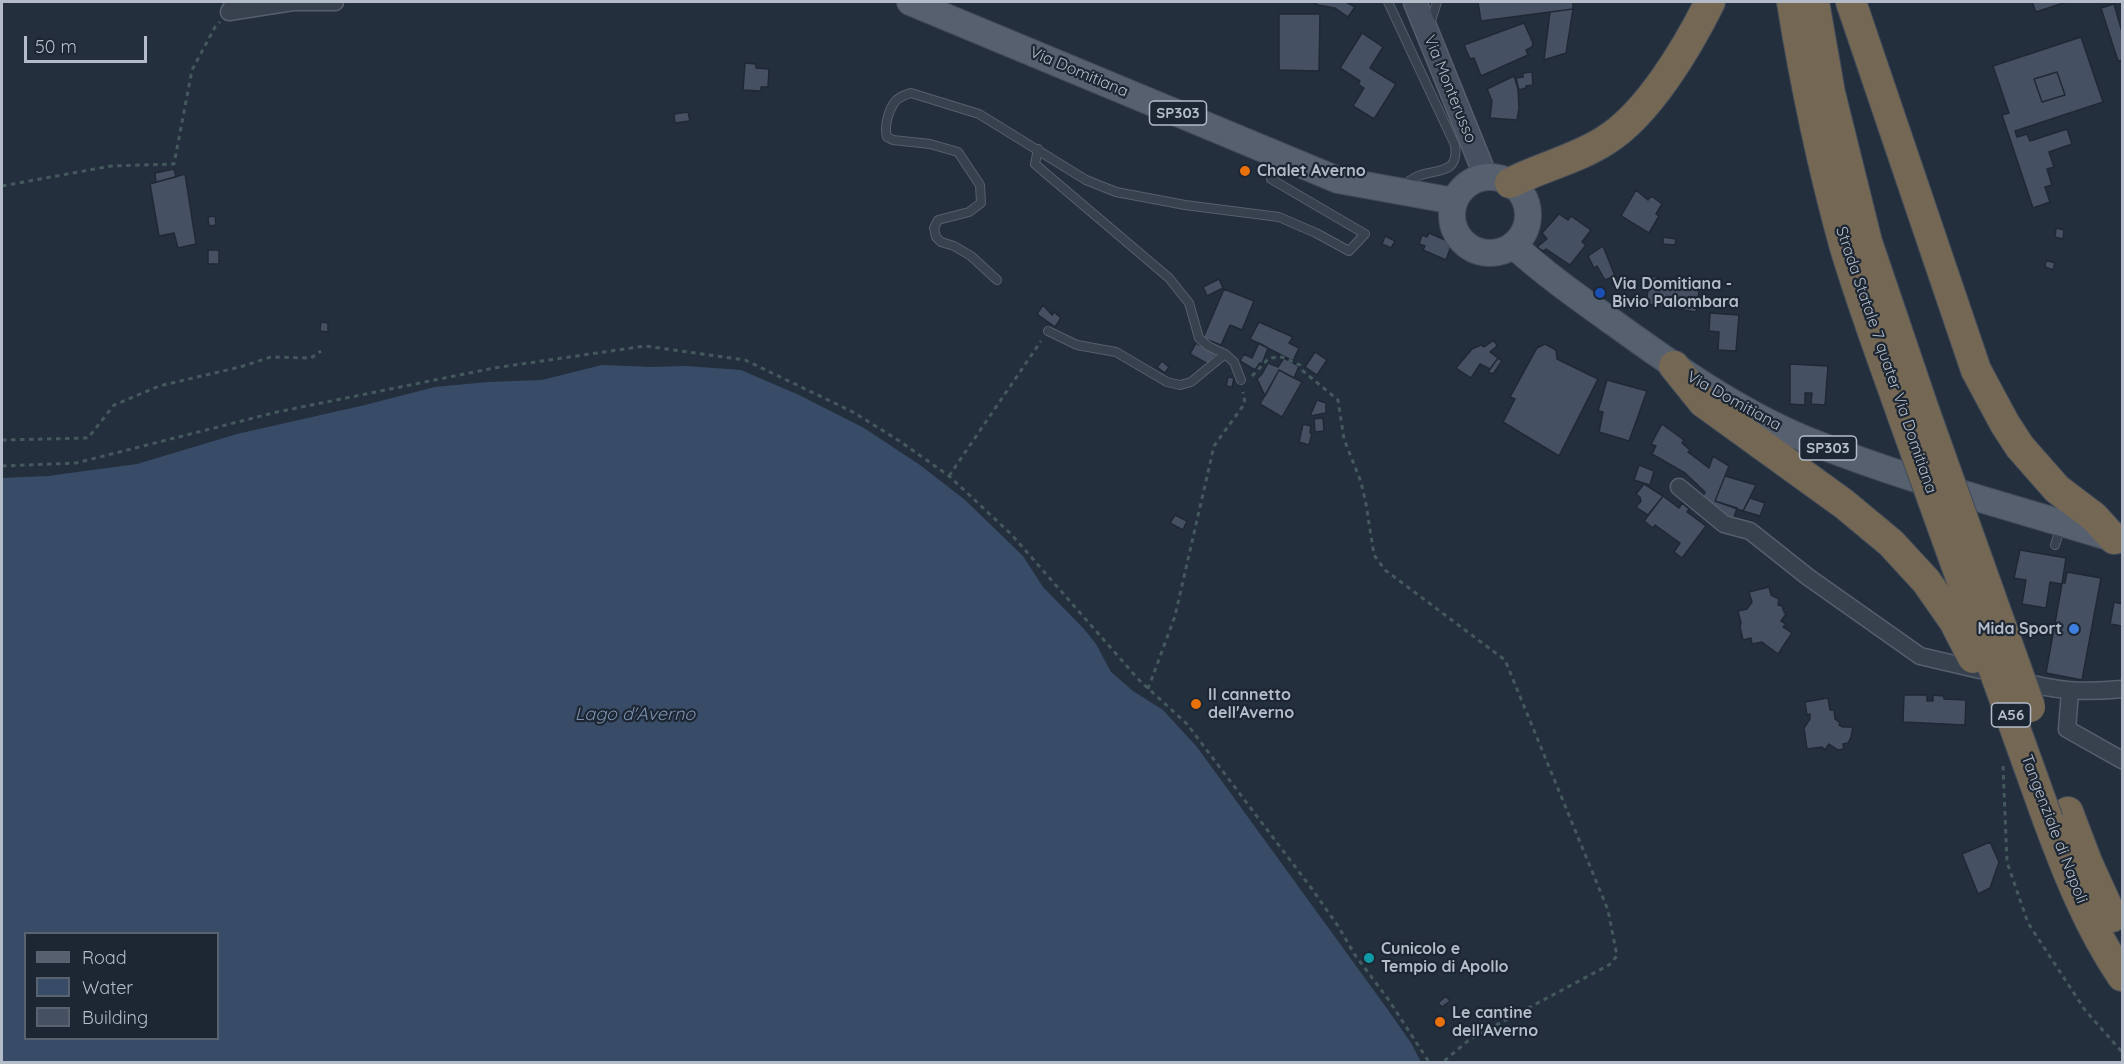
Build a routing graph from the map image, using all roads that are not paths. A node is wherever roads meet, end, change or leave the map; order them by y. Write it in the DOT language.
graph roads {
  1 [pos="335,2"];
  2 [pos="910,2"];
  3 [pos="1388,2"];
  4 [pos="1415,2"];
  5 [pos="1437,2"];
  6 [pos="1710,2"];
  7 [pos="1792,2"];
  8 [pos="1814,2"];
  9 [pos="1851,2"];
  10 [pos="232,7"];
  11 [pos="1427,32"];
  12 [pos="1038,149"];
  13 [pos="1276,154"];
  14 [pos="1498,180"];
  15 [pos="1405,192"];
  16 [pos="1454,201"];
  17 [pos="1513,245"];
  18 [pos="998,280"];
  19 [pos="1048,331"];
  20 [pos="1225,354"];
  21 [pos="1674,366"];
  22 [pos="1241,380"];
  23 [pos="1913,414"];
  24 [pos="1679,487"];
  25 [pos="2118,540"];
  26 [pos="1983,607"];
  27 [pos="2122,689"];
  28 [pos="2070,692"];
  29 [pos="2010,714"];
  30 [pos="2122,760"];
  31 [pos="2058,816"];
  32 [pos="2122,936"];
  33 [pos="2122,976"];
  1 -- 10 [label="street"];
  2 -- 13 [label="main road, Via Domitiana / SP303"];
  3 -- 15 [label="lane"];
  4 -- 11 [label="street, Via Monterusso"];
  5 -- 11 [label="lane"];
  6 -- 14 [label="highway"];
  7 -- 23 [label="highway, Strada Statale 7 quater Via Domitiana"];
  8 -- 23 [label="highway, Strada Statale 7 quater Via Domitiana"];
  9 -- 25 [label="highway"];
  11 -- 14 [label="street, Via Monterusso"];
  12 -- 13 [label="lane"];
  12 -- 18 [label="lane"];
  12 -- 20 [label="lane"];
  13 -- 15 [label="main road, Via Domitiana / SP303"];
  14 -- 16 [label="main road"];
  14 -- 17 [label="main road"];
  15 -- 16 [label="main road, Via Domitiana / SP303"];
  16 -- 17 [label="main road"];
  17 -- 21 [label="main road, Via Domitiana / SP303"];
  19 -- 20 [label="lane"];
  20 -- 22 [label="lane"];
  21 -- 25 [label="main road, Via Domitiana / SP303"];
  21 -- 29 [label="highway, bridge"];
  23 -- 26 [label="highway, Strada Statale 7 quater Via Domitiana, bridge"];
  24 -- 28 [label="street"];
  26 -- 29 [label="highway, Tangenziale di Napoli / A56, bridge"];
  26 -- 31 [label="highway, Tangenziale di Napoli / A56, bridge"];
  27 -- 28 [label="street"];
  28 -- 30 [label="street"];
  29 -- 31 [label="highway, Tangenziale di Napoli / A56, bridge"];
  31 -- 32 [label="highway, Tangenziale di Napoli / A56"];
  31 -- 33 [label="highway, Tangenziale di Napoli / A56"];
}
